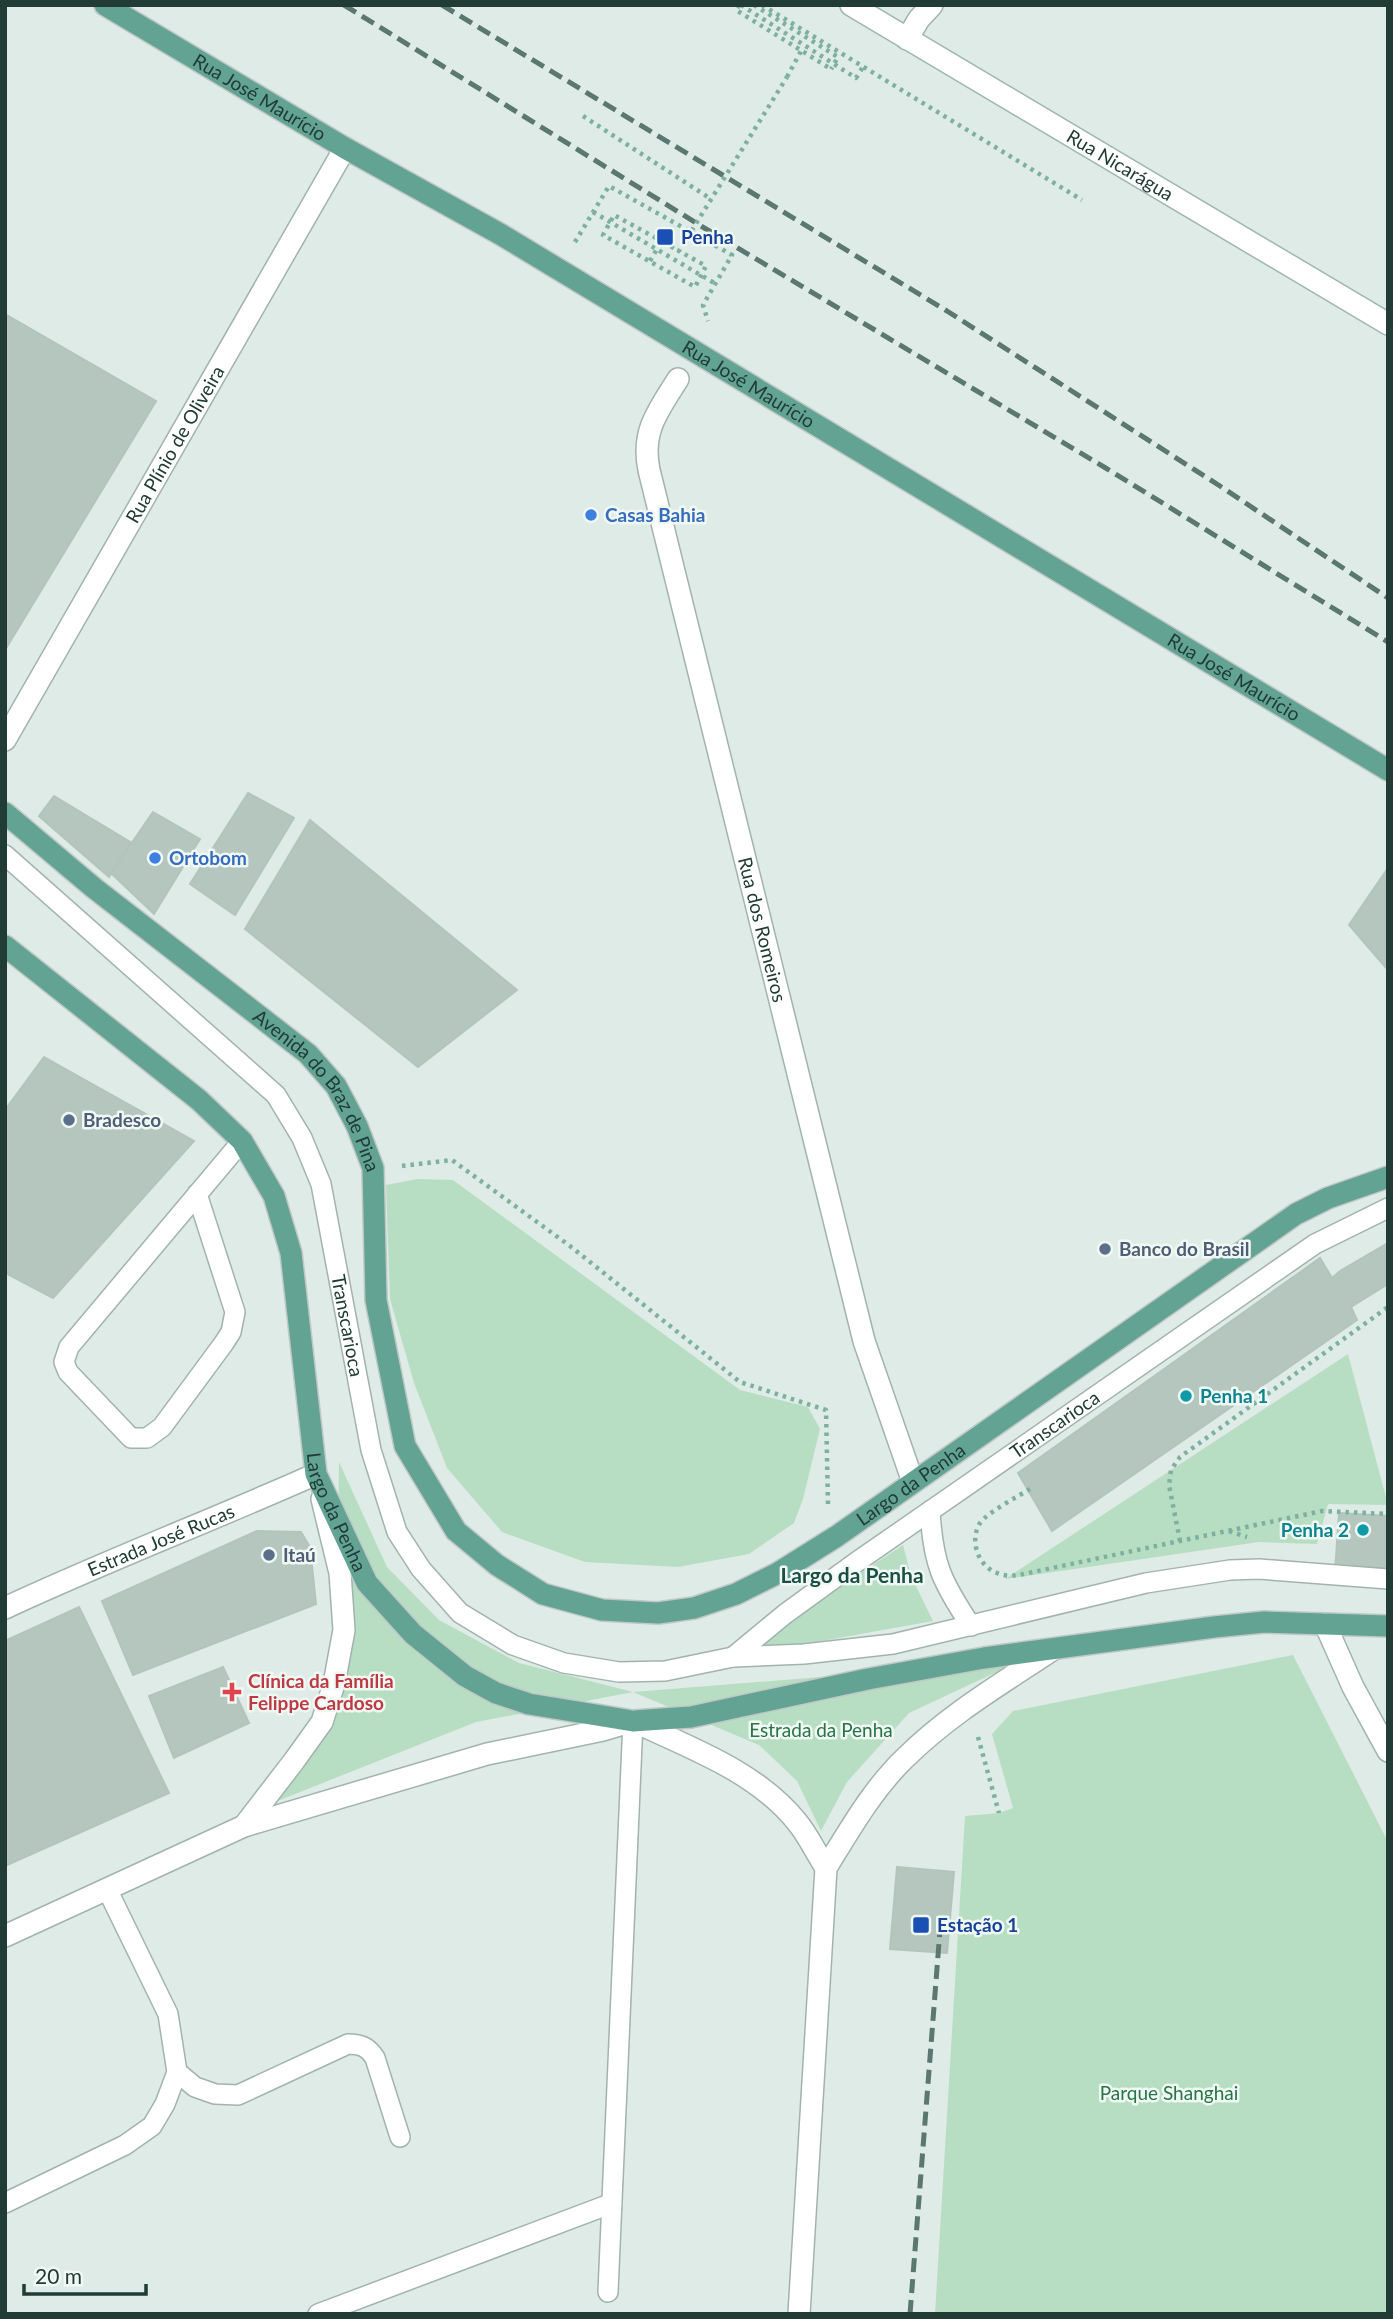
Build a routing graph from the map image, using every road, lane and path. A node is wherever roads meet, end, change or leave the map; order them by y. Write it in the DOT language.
graph roads {
  1 [pos="105,5"];
  2 [pos="740,5"];
  3 [pos="754,5"];
  4 [pos="762,5"];
  5 [pos="851,5"];
  6 [pos="932,5"];
  7 [pos="791,29"];
  8 [pos="787,35"];
  9 [pos="907,39"];
  10 [pos="802,51"];
  11 [pos="863,67"];
  12 [pos="583,116"];
  13 [pos="345,148"];
  14 [pos="711,199"];
  15 [pos="1082,200"];
  16 [pos="657,249"];
  17 [pos="679,251"];
  18 [pos="650,261"];
  19 [pos="716,284"];
  20 [pos="1388,324"];
  21 [pos="710,326"];
  22 [pos="678,379"];
  23 [pos="5,740"];
  24 [pos="1388,770"];
  25 [pos="5,813"];
  26 [pos="5,855"];
  27 [pos="5,946"];
  28 [pos="242,1141"];
  29 [pos="373,1168"];
  30 [pos="1388,1177"];
  31 [pos="197,1194"];
  32 [pos="1388,1208"];
  33 [pos="1388,1307"];
  34 [pos="316,1474"];
  35 [pos="913,1482"];
  36 [pos="427,1484"];
  37 [pos="1030,1489"];
  38 [pos="930,1511"];
  39 [pos="1388,1514"];
  40 [pos="829,1518"];
  41 [pos="1180,1541"];
  42 [pos="1388,1579"];
  43 [pos="5,1608"];
  44 [pos="1325,1624"];
  45 [pos="971,1626"];
  46 [pos="1388,1626"];
  47 [pos="1052,1650"];
  48 [pos="733,1657"];
  49 [pos="633,1721"];
  50 [pos="1388,1751"];
  51 [pos="987,1762"];
  52 [pos="999,1813"];
  53 [pos="244,1826"];
  54 [pos="825,1868"];
  55 [pos="107,1889"];
  56 [pos="5,1936"];
  57 [pos="177,2072"];
  58 [pos="400,2137"];
  59 [pos="5,2203"];
  60 [pos="610,2204"];
  61 [pos="608,2292"];
  62 [pos="318,2314"];
  63 [pos="799,2314"];
  1 -- 13 [label="main road, Rua José Maurício"];
  2 -- 8 [label="path"];
  2 -- 10 [label="path"];
  3 -- 7 [label="path, bridge"];
  4 -- 11 [label="path"];
  5 -- 9 [label="street, Rua Nicarágua"];
  6 -- 9 [label="street"];
  7 -- 8 [label="path"];
  7 -- 10 [label="path, bridge"];
  8 -- 11 [label="path"];
  9 -- 20 [label="street, Rua Nicarágua"];
  10 -- 14 [label="path, bridge"];
  11 -- 15 [label="path"];
  12 -- 14 [label="path"];
  13 -- 23 [label="street, Rua Plínio de Oliveira"];
  13 -- 24 [label="main road, Rua José Maurício"];
  14 -- 17 [label="path, bridge"];
  16 -- 18 [label="path"];
  16 -- 19 [label="path"];
  16 -- 19 [label="path"];
  17 -- 18 [label="path, bridge"];
  17 -- 18 [label="path, bridge"];
  19 -- 21 [label="path"];
  22 -- 35 [label="street, Rua dos Romeiros"];
  25 -- 29 [label="main road, Avenida do Braz de Pina"];
  26 -- 48 [label="lane, Transcarioca"];
  27 -- 28 [label="main road"];
  28 -- 31 [label="lane"];
  28 -- 34 [label="main road, Largo da Penha"];
  29 -- 36 [label="main road, Avenida do Braz de Pina"];
  29 -- 40 [label="path"];
  30 -- 35 [label="main road, Largo da Penha"];
  31 -- 31 [label="lane"];
  32 -- 38 [label="lane, Transcarioca"];
  33 -- 41 [label="path"];
  34 -- 43 [label="street, Estrada José Rucas"];
  34 -- 49 [label="main road, Largo da Penha"];
  34 -- 53 [label="street"];
  35 -- 36 [label="main road, Largo da Penha"];
  37 -- 41 [label="path"];
  38 -- 45 [label="lane"];
  38 -- 48 [label="lane, Transcarioca"];
  39 -- 41 [label="path"];
  42 -- 45 [label="lane, Transcarioca"];
  44 -- 46 [label="main road, Largo da Penha"];
  44 -- 47 [label="main road, Largo da Penha"];
  44 -- 50 [label="street"];
  45 -- 48 [label="lane, Transcarioca"];
  47 -- 49 [label="main road, Largo da Penha"];
  47 -- 54 [label="street, Largo da Penha"];
  49 -- 53 [label="street, Largo da Penha"];
  49 -- 54 [label="street, Largo da Penha"];
  49 -- 60 [label="lane"];
  51 -- 52 [label="path"];
  53 -- 55 [label="street, Largo da Penha"];
  54 -- 63 [label="street"];
  55 -- 56 [label="street, Largo da Penha"];
  55 -- 57 [label="lane"];
  57 -- 58 [label="lane"];
  57 -- 59 [label="lane"];
  60 -- 61 [label="lane"];
  60 -- 62 [label="lane"];
}
